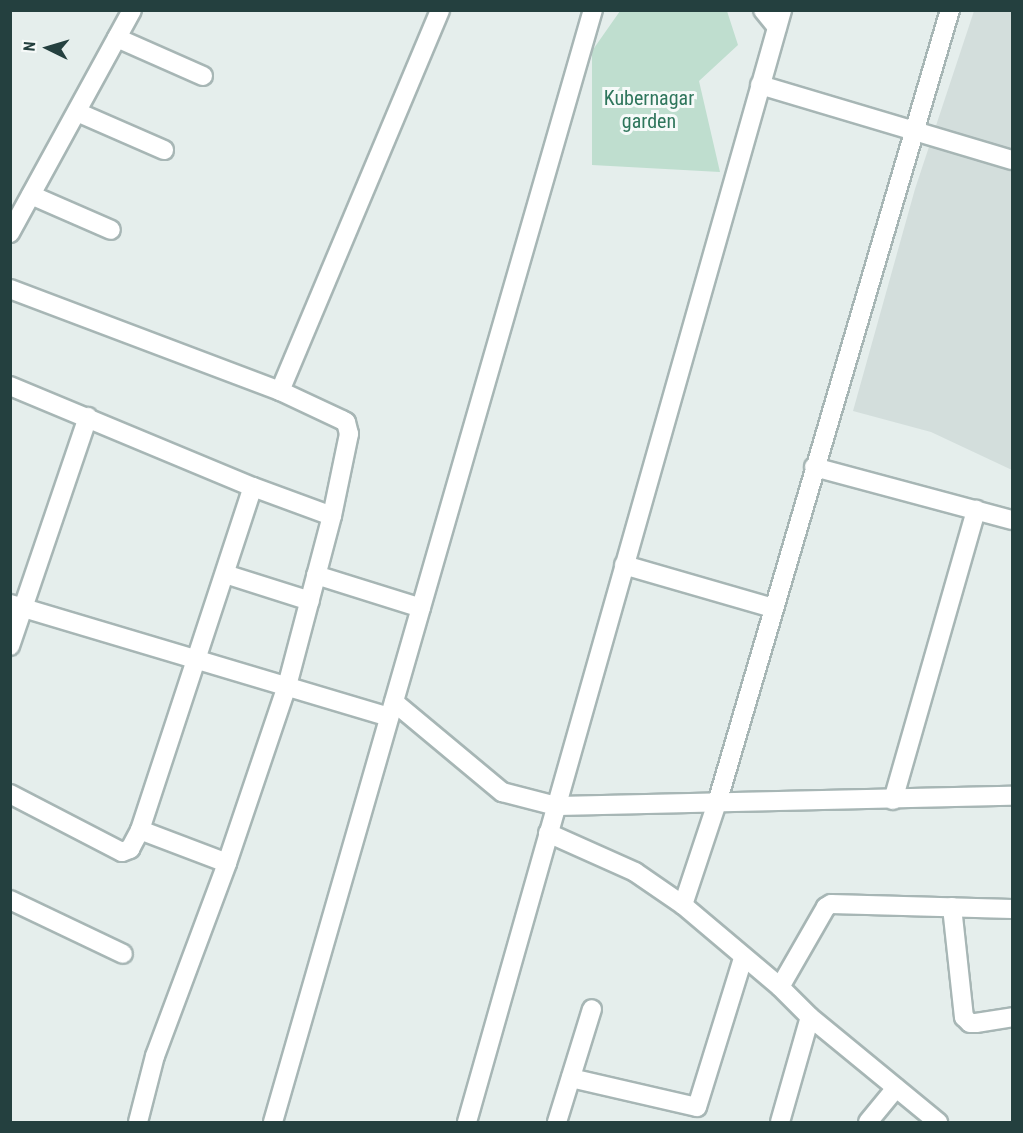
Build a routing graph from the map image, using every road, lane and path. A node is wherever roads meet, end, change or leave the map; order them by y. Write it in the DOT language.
graph roads {
  1 [pos="132,10"];
  2 [pos="440,10"];
  3 [pos="593,10"];
  4 [pos="763,10"];
  5 [pos="950,10"];
  6 [pos="780,19"];
  7 [pos="117,38"];
  8 [pos="202,76"];
  9 [pos="760,86"];
  10 [pos="76,112"];
  11 [pos="915,132"];
  12 [pos="164,150"];
  13 [pos="1012,160"];
  14 [pos="31,195"];
  15 [pos="111,230"];
  16 [pos="10,233"];
  17 [pos="10,289"];
  18 [pos="10,386"];
  19 [pos="280,391"];
  20 [pos="88,417"];
  21 [pos="814,467"];
  22 [pos="253,487"];
  23 [pos="976,510"];
  24 [pos="332,516"];
  25 [pos="1012,520"];
  26 [pos="624,565"];
  27 [pos="225,574"];
  28 [pos="316,575"];
  29 [pos="310,601"];
  30 [pos="17,607"];
  31 [pos="421,608"];
  32 [pos="773,608"];
  33 [pos="10,646"];
  34 [pos="196,658"];
  35 [pos="287,686"];
  36 [pos="391,709"];
  37 [pos="10,794"];
  38 [pos="1012,796"];
  39 [pos="893,800"];
  40 [pos="717,803"];
  41 [pos="556,806"];
  42 [pos="140,830"];
  43 [pos="548,833"];
  44 [pos="227,863"];
  45 [pos="10,900"];
  46 [pos="683,905"];
  47 [pos="952,907"];
  48 [pos="1012,909"];
  49 [pos="123,954"];
  50 [pos="744,958"];
  51 [pos="780,987"];
  52 [pos="592,1009"];
  53 [pos="810,1017"];
  54 [pos="1012,1017"];
  55 [pos="571,1078"];
  56 [pos="896,1088"];
  57 [pos="138,1122"];
  58 [pos="273,1122"];
  59 [pos="467,1122"];
  60 [pos="557,1122"];
  61 [pos="780,1122"];
  62 [pos="868,1122"];
  63 [pos="938,1122"];
  1 -- 7 [label="street"];
  2 -- 19 [label="street"];
  3 -- 31 [label="street"];
  4 -- 6 [label="street"];
  5 -- 11 [label="street"];
  6 -- 9 [label="street"];
  7 -- 8 [label="street"];
  7 -- 10 [label="street"];
  9 -- 11 [label="street"];
  9 -- 26 [label="street"];
  10 -- 12 [label="street"];
  10 -- 14 [label="street"];
  11 -- 13 [label="street"];
  11 -- 21 [label="street"];
  14 -- 15 [label="street"];
  14 -- 16 [label="street"];
  17 -- 19 [label="street"];
  18 -- 20 [label="street"];
  19 -- 24 [label="street"];
  20 -- 22 [label="street"];
  20 -- 30 [label="street"];
  21 -- 23 [label="street"];
  21 -- 32 [label="street"];
  22 -- 24 [label="street"];
  22 -- 27 [label="street"];
  23 -- 25 [label="street"];
  23 -- 39 [label="street"];
  24 -- 28 [label="street"];
  26 -- 32 [label="street"];
  26 -- 41 [label="street"];
  27 -- 29 [label="street"];
  27 -- 34 [label="street"];
  28 -- 29 [label="street"];
  28 -- 31 [label="street"];
  29 -- 35 [label="street"];
  30 -- 33 [label="street"];
  30 -- 34 [label="street"];
  31 -- 36 [label="street"];
  32 -- 40 [label="street"];
  34 -- 35 [label="street"];
  34 -- 42 [label="street"];
  35 -- 36 [label="street"];
  35 -- 44 [label="street"];
  36 -- 41 [label="street"];
  36 -- 58 [label="street"];
  37 -- 42 [label="street"];
  38 -- 39 [label="street"];
  39 -- 40 [label="street"];
  40 -- 41 [label="street"];
  40 -- 46 [label="street"];
  41 -- 43 [label="street"];
  42 -- 44 [label="street"];
  43 -- 46 [label="street"];
  43 -- 59 [label="street"];
  44 -- 57 [label="street"];
  45 -- 49 [label="street"];
  46 -- 50 [label="street"];
  47 -- 48 [label="street"];
  47 -- 51 [label="street"];
  47 -- 54 [label="street"];
  50 -- 51 [label="street"];
  50 -- 55 [label="street"];
  51 -- 53 [label="street"];
  52 -- 55 [label="street"];
  53 -- 56 [label="street"];
  53 -- 61 [label="street"];
  55 -- 60 [label="street"];
  56 -- 62 [label="street"];
  56 -- 63 [label="street"];
}
